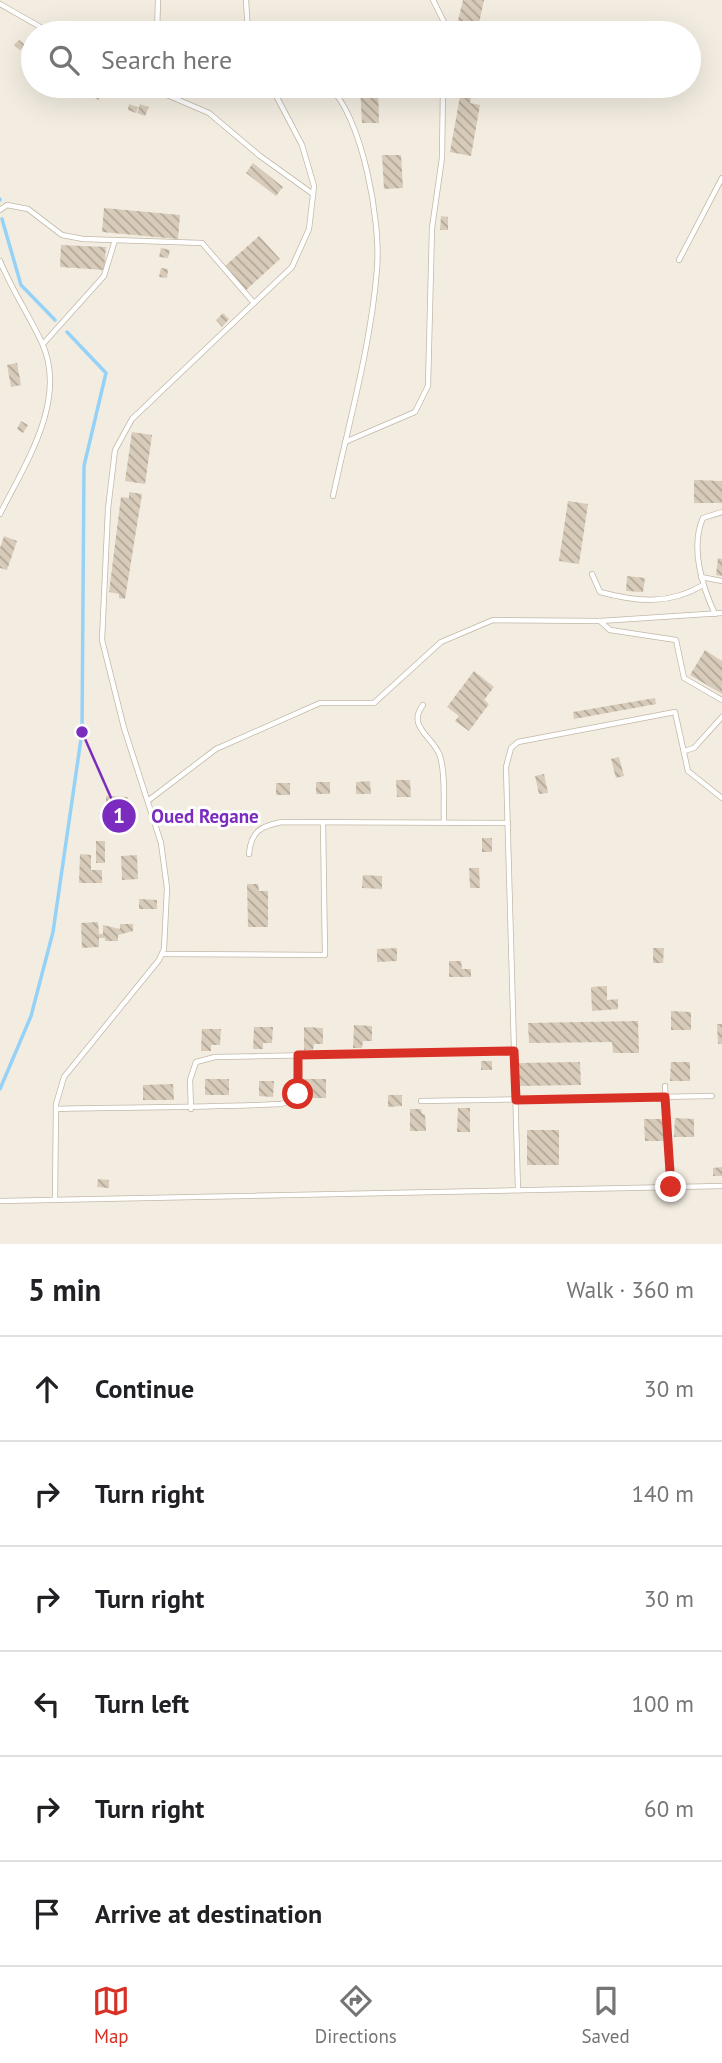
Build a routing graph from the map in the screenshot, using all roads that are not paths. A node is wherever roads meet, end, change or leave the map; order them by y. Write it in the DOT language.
graph roads {
  1 [pos="158,0"];
  2 [pos="246,0"];
  3 [pos="433,0"];
  4 [pos="0,4"];
  5 [pos="30,21"];
  6 [pos="157,21"];
  7 [pos="247,21"];
  8 [pos="444,21"];
  9 [pos="174,98"];
  10 [pos="277,98"];
  11 [pos="341,98"];
  12 [pos="443,98"];
  13 [pos="722,178"];
  14 [pos="313,194"];
  15 [pos="0,210"];
  16 [pos="115,240"];
  17 [pos="679,260"];
  18 [pos="0,261"];
  19 [pos="254,303"];
  20 [pos="43,344"];
  21 [pos="345,442"];
  22 [pos="333,496"];
  23 [pos="722,512"];
  24 [pos="0,514"];
  25 [pos="592,574"];
  26 [pos="701,577"];
  27 [pos="722,581"];
  28 [pos="703,584"];
  29 [pos="722,613"];
  30 [pos="715,614"];
  31 [pos="600,621"];
  32 [pos="722,701"];
  33 [pos="423,705"];
  34 [pos="722,717"];
  35 [pos="684,751"];
  36 [pos="722,798"];
  37 [pos="149,800"];
  38 [pos="323,822"];
  39 [pos="444,822"];
  40 [pos="508,822"];
  41 [pos="248,853"];
  42 [pos="162,954"];
  43 [pos="514,1051"];
  44 [pos="298,1055"];
  45 [pos="665,1086"];
  46 [pos="712,1096"];
  47 [pos="665,1097"];
  48 [pos="516,1100"];
  49 [pos="421,1101"];
  50 [pos="191,1109"];
  51 [pos="56,1110"];
  52 [pos="722,1186"];
  53 [pos="671,1187"];
  54 [pos="518,1191"];
  55 [pos="55,1200"];
  56 [pos="0,1201"];
  1 -- 6 [label="lane"];
  2 -- 7 [label="lane"];
  3 -- 8 [label="lane"];
  4 -- 5 [label="lane"];
  9 -- 14 [label="lane"];
  10 -- 14 [label="lane"];
  11 -- 21 [label="lane"];
  12 -- 21 [label="lane"];
  13 -- 17 [label="lane"];
  14 -- 19 [label="lane"];
  15 -- 16 [label="lane"];
  16 -- 19 [label="lane"];
  16 -- 20 [label="lane"];
  18 -- 20 [label="lane"];
  19 -- 37 [label="lane"];
  20 -- 24 [label="lane"];
  21 -- 22 [label="lane"];
  23 -- 26 [label="lane"];
  25 -- 28 [label="lane"];
  26 -- 27 [label="lane"];
  26 -- 28 [label="lane"];
  28 -- 30 [label="lane"];
  29 -- 30 [label="lane"];
  30 -- 31 [label="lane"];
  31 -- 32 [label="lane"];
  31 -- 37 [label="lane"];
  33 -- 39 [label="lane"];
  34 -- 35 [label="lane"];
  35 -- 36 [label="lane"];
  35 -- 40 [label="lane"];
  37 -- 42 [label="lane"];
  38 -- 39 [label="lane"];
  38 -- 41 [label="lane"];
  38 -- 42 [label="lane"];
  39 -- 40 [label="lane"];
  40 -- 43 [label="lane"];
  42 -- 51 [label="lane"];
  43 -- 44 [label="lane"];
  43 -- 48 [label="lane"];
  44 -- 50 [label="lane"];
  44 -- 50 [label="lane"];
  45 -- 47 [label="lane"];
  46 -- 47 [label="lane"];
  47 -- 48 [label="lane"];
  47 -- 53 [label="lane"];
  48 -- 49 [label="lane"];
  48 -- 54 [label="lane"];
  50 -- 51 [label="lane"];
  51 -- 55 [label="lane"];
  52 -- 53 [label="lane"];
  53 -- 54 [label="lane"];
  54 -- 55 [label="lane"];
  55 -- 56 [label="lane"];
}
